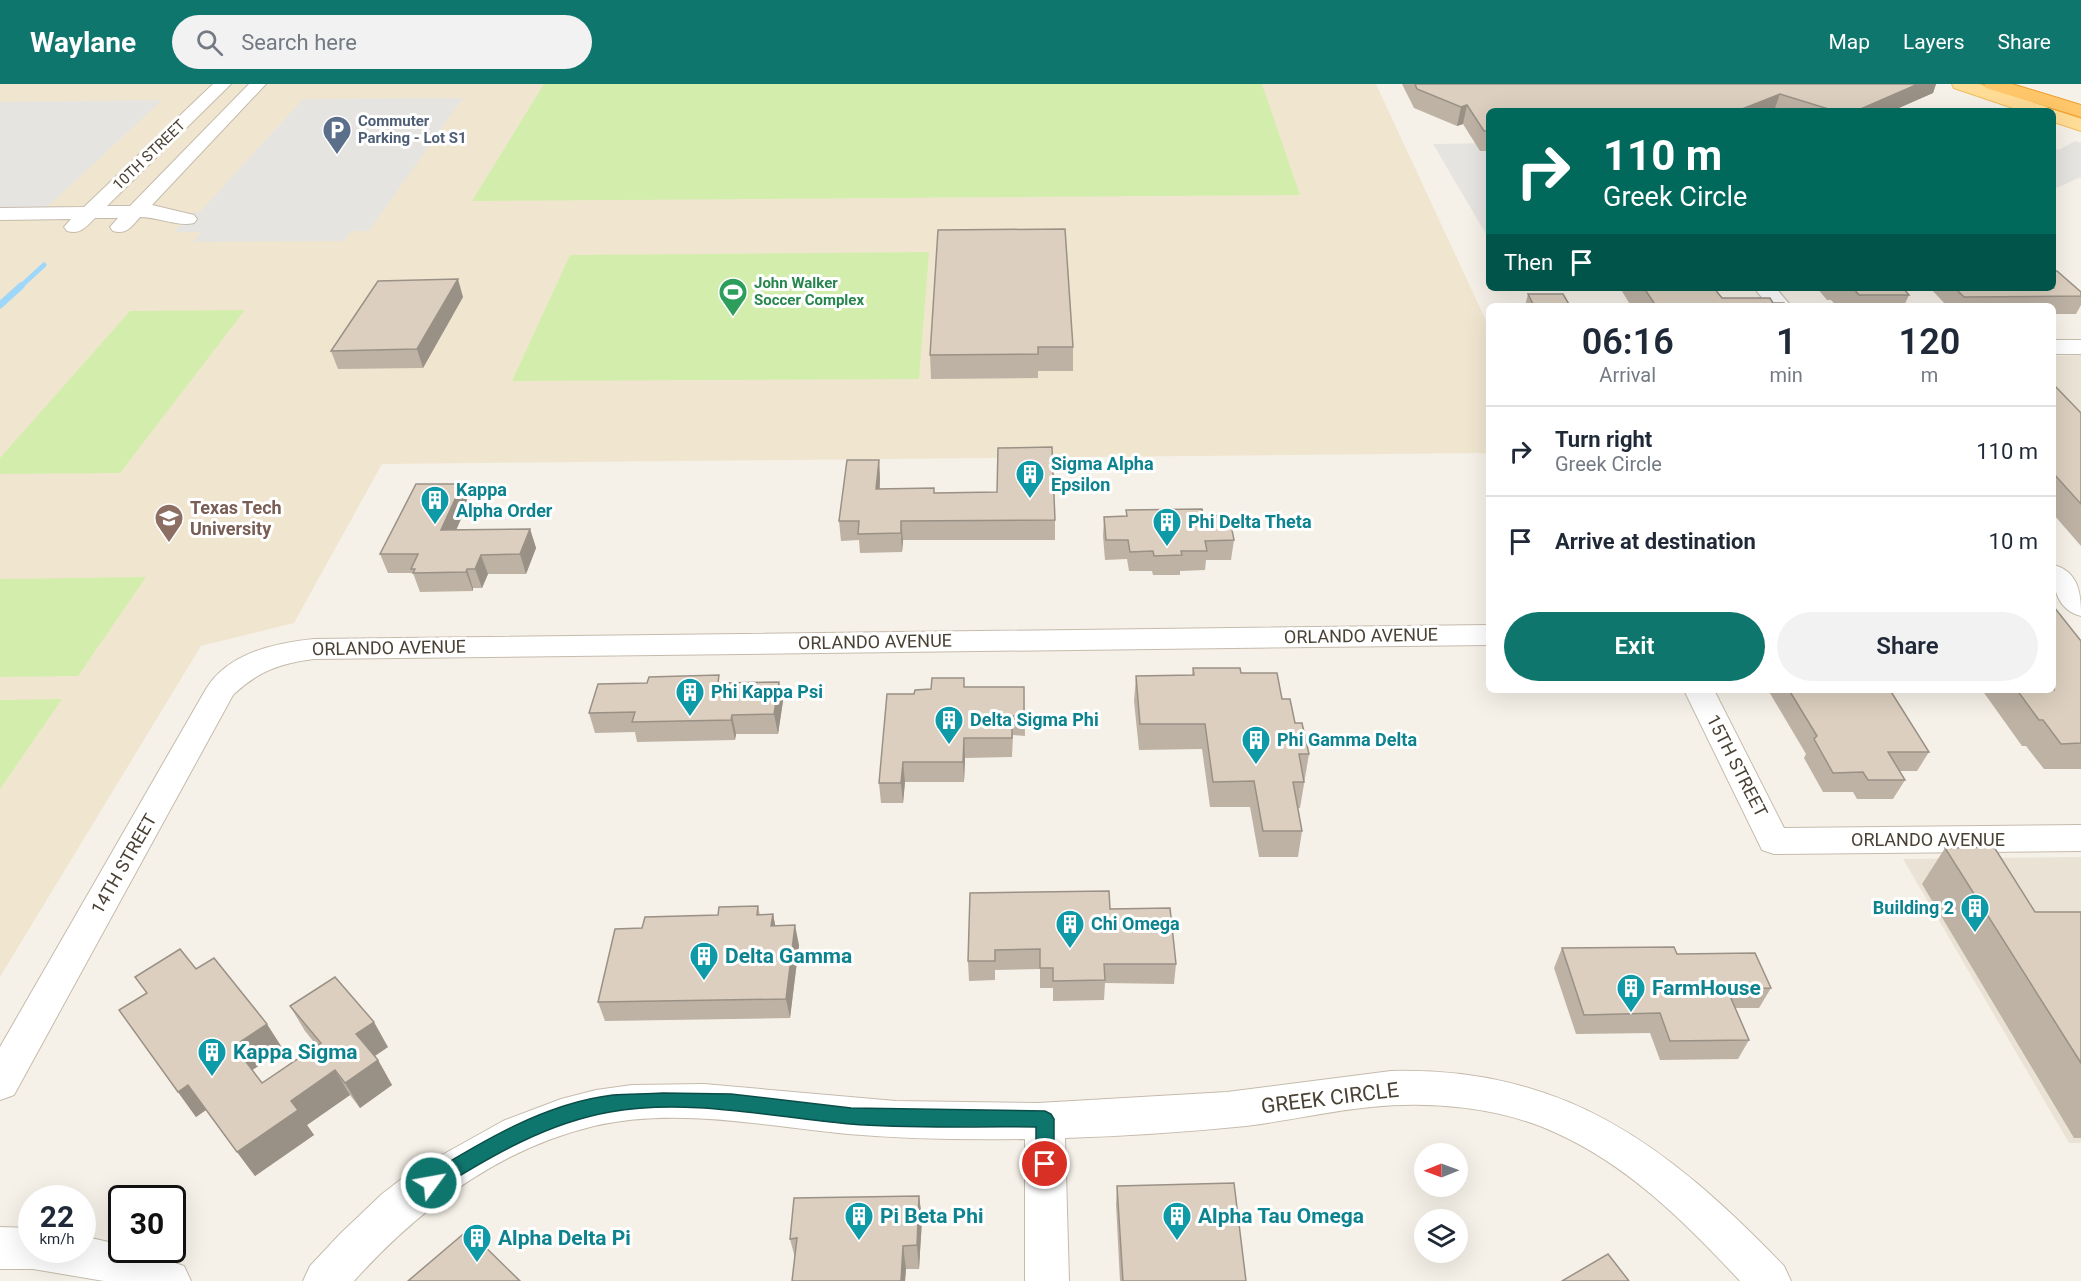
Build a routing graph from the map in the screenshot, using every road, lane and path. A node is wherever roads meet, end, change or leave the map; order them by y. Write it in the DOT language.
graph roads {
  1 [pos="223,84"];
  2 [pos="258,84"];
  3 [pos="1961,84"];
  4 [pos="1993,84"];
  5 [pos="2031,84"];
  6 [pos="2081,100"];
  7 [pos="2031,108"];
  8 [pos="2081,111"];
  9 [pos="2056,117"];
  10 [pos="2081,125"];
  11 [pos="136,211"];
  12 [pos="89,212"];
  13 [pos="0,214"];
  14 [pos="0,227"];
  15 [pos="74,227"];
  16 [pos="120,227"];
  17 [pos="1768,291"];
  18 [pos="1778,303"];
  19 [pos="2081,346"];
  20 [pos="2056,347"];
  21 [pos="2056,576"];
  22 [pos="2081,607"];
  23 [pos="1486,635"];
  24 [pos="262,658"];
  25 [pos="1700,693"];
  26 [pos="2081,838"];
  27 [pos="1774,841"];
  28 [pos="0,1083"];
  29 [pos="1045,1119"];
  30 [pos="0,1248"];
  31 [pos="18,1249"];
  32 [pos="96,1259"];
  33 [pos="169,1281"];
  34 [pos="325,1281"];
  35 [pos="1047,1281"];
  36 [pos="1769,1281"];
  1 -- 12 [label="street, 10TH STREET"];
  2 -- 11 [label="street, 10TH STREET"];
  3 -- 7 [label="main road"];
  4 -- 8 [label="highway"];
  5 -- 6 [label="highway"];
  9 -- 10 [label="main road"];
  11 -- 12 [label="street"];
  11 -- 16 [label="street, 10TH STREET"];
  11 -- 16 [label="street"];
  12 -- 13 [label="street"];
  12 -- 15 [label="street, 10TH STREET"];
  14 -- 15 [label="street"];
  15 -- 16 [label="street"];
  17 -- 18 [label="street"];
  19 -- 20 [label="street"];
  21 -- 22 [label="street"];
  23 -- 24 [label="street, ORLANDO AVENUE"];
  24 -- 28 [label="street, 14TH STREET"];
  25 -- 27 [label="street, 15TH STREET"];
  26 -- 27 [label="street, ORLANDO AVENUE"];
  29 -- 34 [label="street, GREEK CIRCLE"];
  29 -- 35 [label="street"];
  29 -- 36 [label="street, GREEK CIRCLE"];
  30 -- 31 [label="street"];
  32 -- 33 [label="street"];
}
